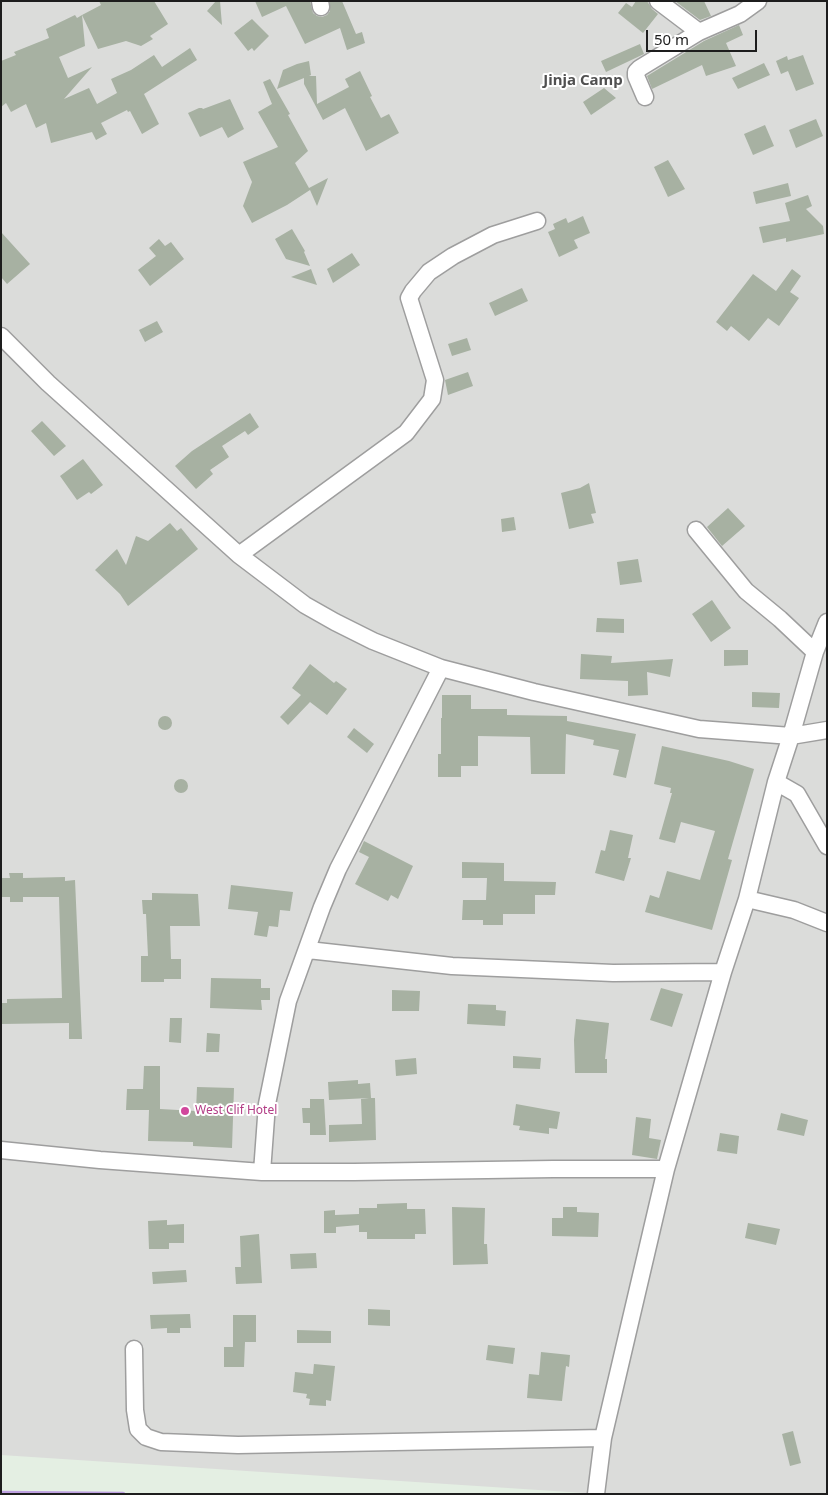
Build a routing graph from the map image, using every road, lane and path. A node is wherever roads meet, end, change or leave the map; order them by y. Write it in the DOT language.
graph roads {
  1 [pos="658,1"];
  2 [pos="758,1"];
  3 [pos="699,32"];
  4 [pos="645,97"];
  5 [pos="537,221"];
  6 [pos="1,336"];
  7 [pos="696,530"];
  8 [pos="239,555"];
  9 [pos="827,622"];
  10 [pos="815,652"];
  11 [pos="441,668"];
  12 [pos="827,730"];
  13 [pos="791,736"];
  14 [pos="776,782"];
  15 [pos="827,846"];
  16 [pos="747,899"];
  17 [pos="827,923"];
  18 [pos="308,950"];
  19 [pos="723,972"];
  20 [pos="1,1150"];
  21 [pos="666,1169"];
  22 [pos="262,1172"];
  23 [pos="134,1349"];
  24 [pos="603,1438"];
  25 [pos="596,1494"];
  1 -- 3 [label="street"];
  2 -- 3 [label="street"];
  3 -- 4 [label="street"];
  5 -- 8 [label="street"];
  6 -- 8 [label="street"];
  7 -- 10 [label="street"];
  8 -- 11 [label="street"];
  9 -- 10 [label="street"];
  10 -- 13 [label="street"];
  11 -- 13 [label="street"];
  11 -- 18 [label="street"];
  12 -- 13 [label="street"];
  13 -- 14 [label="street"];
  14 -- 15 [label="street"];
  14 -- 16 [label="street"];
  16 -- 17 [label="street"];
  16 -- 19 [label="street"];
  18 -- 19 [label="street"];
  18 -- 22 [label="street"];
  19 -- 21 [label="street"];
  20 -- 22 [label="street"];
  21 -- 22 [label="street"];
  21 -- 24 [label="street"];
  23 -- 24 [label="street"];
  24 -- 25 [label="street"];
}
